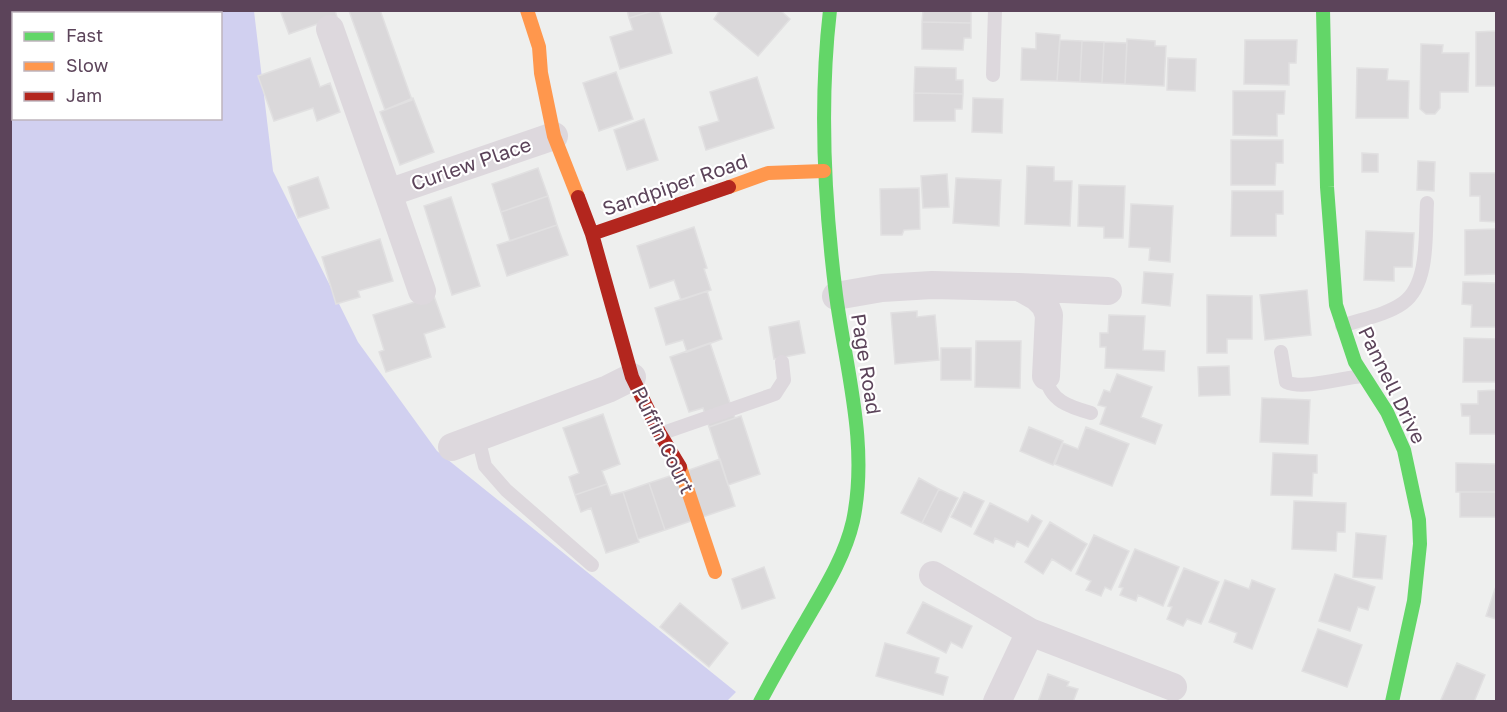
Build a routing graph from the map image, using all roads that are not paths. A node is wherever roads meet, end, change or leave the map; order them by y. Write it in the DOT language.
graph roads {
  1 [pos="527,10"];
  2 [pos="830,10"];
  3 [pos="995,10"];
  4 [pos="1323,10"];
  5 [pos="330,29"];
  6 [pos="993,75"];
  7 [pos="554,136"];
  8 [pos="824,171"];
  9 [pos="388,193"];
  10 [pos="1427,203"];
  11 [pos="592,234"];
  12 [pos="1019,287"];
  13 [pos="422,291"];
  14 [pos="1108,291"];
  15 [pos="836,296"];
  16 [pos="1342,326"];
  17 [pos="1281,352"];
  18 [pos="782,362"];
  19 [pos="1364,375"];
  20 [pos="1046,376"];
  21 [pos="632,377"];
  22 [pos="1091,413"];
  23 [pos="660,434"];
  24 [pos="465,443"];
  25 [pos="592,565"];
  26 [pos="715,572"];
  27 [pos="933,575"];
  28 [pos="1030,632"];
  29 [pos="1173,687"];
  30 [pos="759,702"];
  31 [pos="997,702"];
  32 [pos="1392,702"];
  1 -- 7 [label="street, Sandpiper Road"];
  2 -- 8 [label="street, Page Road"];
  3 -- 6 [label="lane"];
  4 -- 16 [label="street, Pannell Drive"];
  5 -- 9 [label="street, Curlew Place"];
  7 -- 9 [label="street, Curlew Place"];
  7 -- 11 [label="street, Sandpiper Road"];
  8 -- 11 [label="street, Sandpiper Road"];
  8 -- 15 [label="street, Page Road"];
  9 -- 13 [label="street, Curlew Place"];
  10 -- 16 [label="lane"];
  11 -- 21 [label="street, Puffin Court"];
  12 -- 14 [label="street"];
  12 -- 15 [label="street"];
  12 -- 20 [label="street"];
  15 -- 30 [label="street, Page Road"];
  16 -- 19 [label="street, Pannell Drive"];
  17 -- 19 [label="lane"];
  18 -- 23 [label="lane"];
  19 -- 32 [label="street, Pannell Drive"];
  20 -- 22 [label="lane"];
  21 -- 23 [label="street, Puffin Court"];
  21 -- 24 [label="street, Puffin Court"];
  23 -- 26 [label="street, Puffin Court"];
  24 -- 25 [label="lane"];
  27 -- 28 [label="street"];
  28 -- 29 [label="street"];
  28 -- 31 [label="street"];
}
